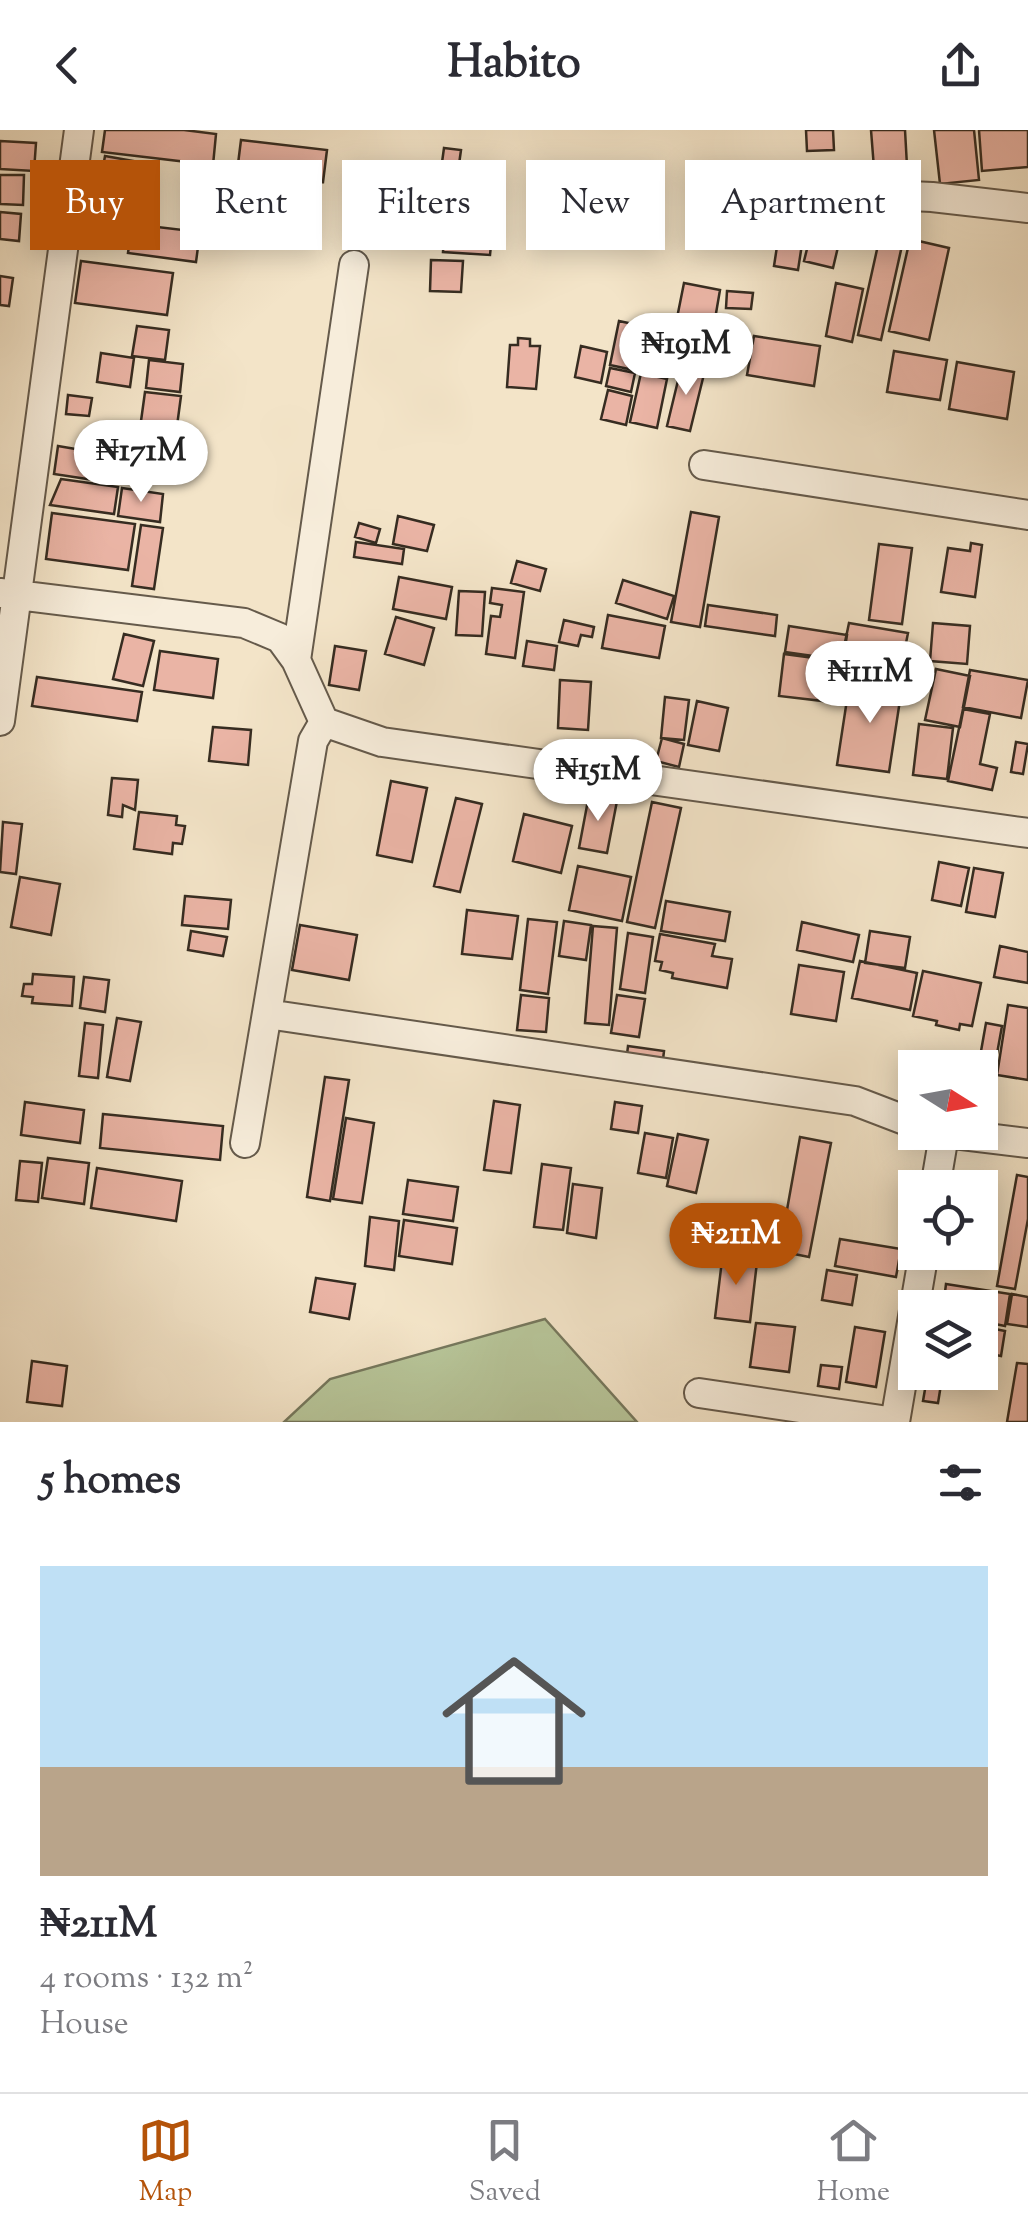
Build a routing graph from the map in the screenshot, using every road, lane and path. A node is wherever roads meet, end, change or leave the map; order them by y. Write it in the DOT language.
graph roads {
  1 [pos="79,130"];
  2 [pos="921,196"];
  3 [pos="1028,208"];
  4 [pos="354,264"];
  5 [pos="704,465"];
  6 [pos="1028,516"];
  7 [pos="7,594"];
  8 [pos="296,660"];
  9 [pos="0,722"];
  10 [pos="324,722"];
  11 [pos="1028,833"];
  12 [pos="268,1014"];
  13 [pos="898,1117"];
  14 [pos="998,1140"];
  15 [pos="245,1143"];
  16 [pos="1028,1143"];
  17 [pos="921,1270"];
  18 [pos="699,1393"];
  19 [pos="895,1422"];
  1 -- 7 [label="street"];
  2 -- 3 [label="street"];
  4 -- 8 [label="street"];
  5 -- 6 [label="street"];
  7 -- 8 [label="street"];
  7 -- 9 [label="street"];
  8 -- 10 [label="street"];
  10 -- 11 [label="street"];
  10 -- 12 [label="street"];
  12 -- 13 [label="street"];
  12 -- 15 [label="street"];
  14 -- 16 [label="street"];
  17 -- 19 [label="street"];
  18 -- 19 [label="street"];
}
